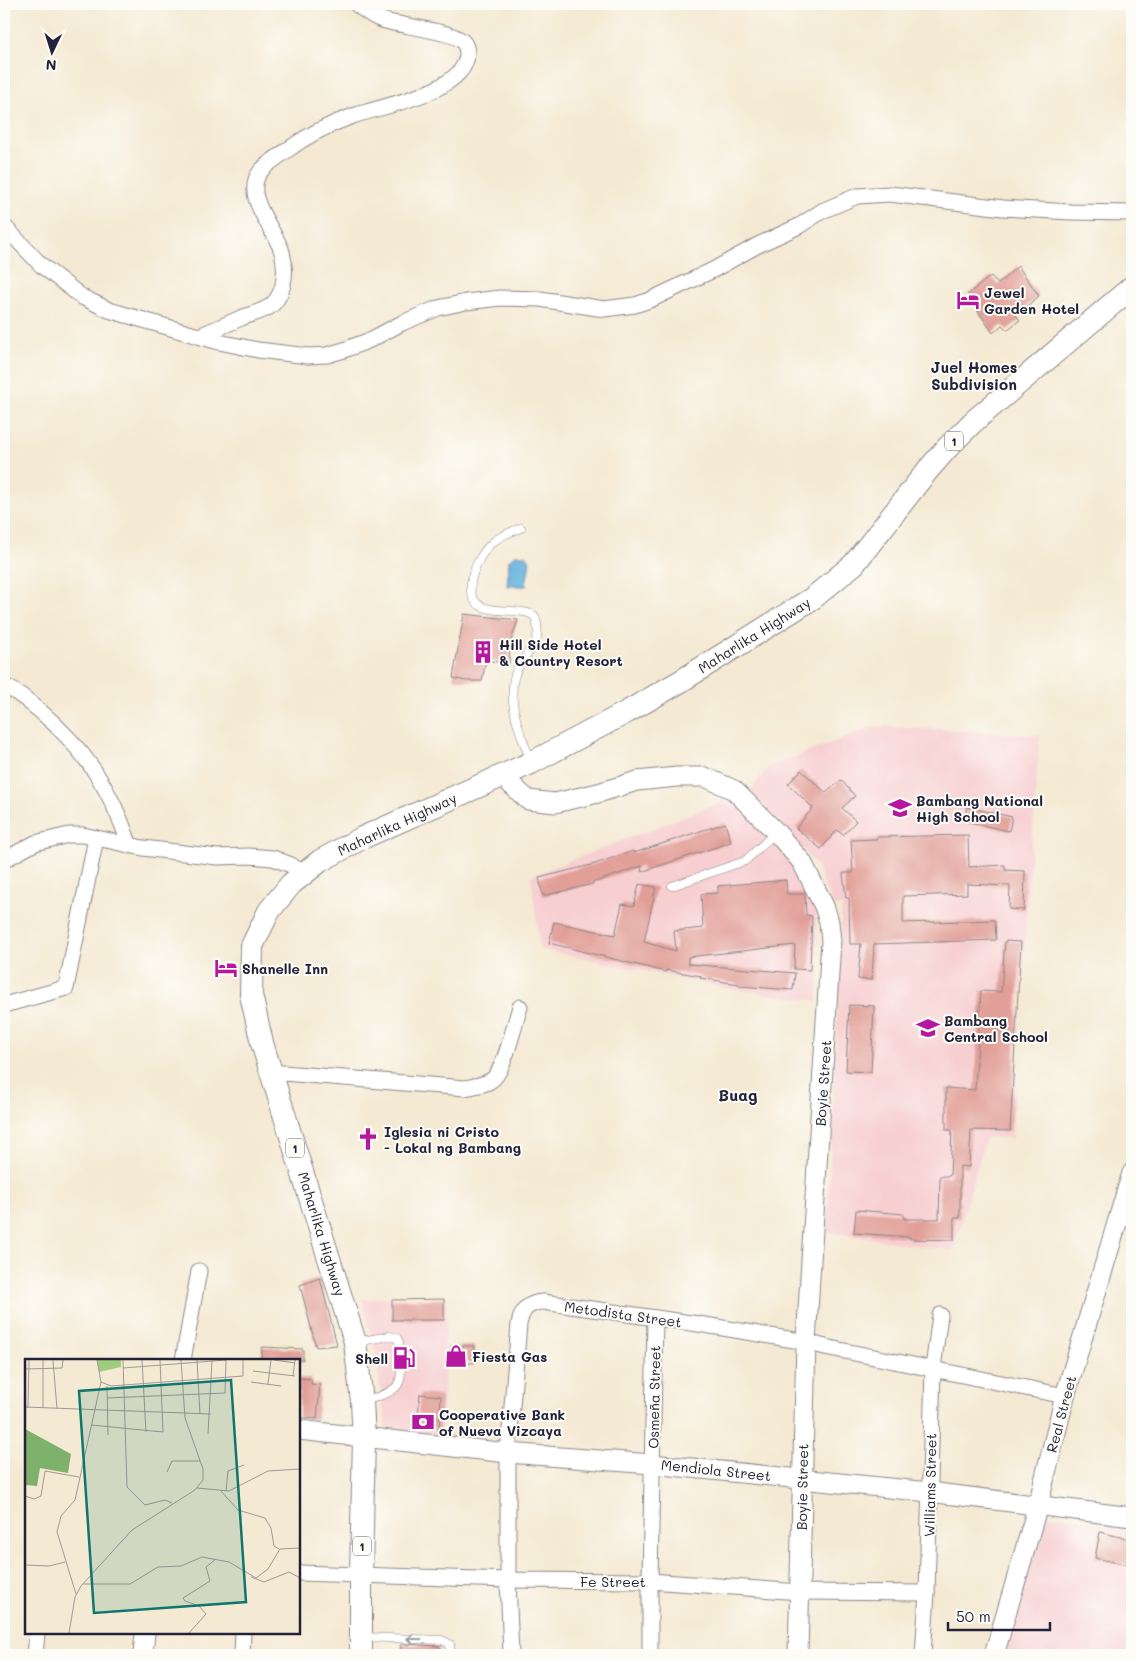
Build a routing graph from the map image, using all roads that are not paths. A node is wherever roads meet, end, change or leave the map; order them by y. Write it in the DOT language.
graph roads {
  1 [pos="356,4"];
  2 [pos="1132,213"];
  3 [pos="4,226"];
  4 [pos="1132,288"];
  5 [pos="199,336"];
  6 [pos="521,528"];
  7 [pos="4,686"];
  8 [pos="532,763"];
  9 [pos="502,776"];
  10 [pos="776,832"];
  11 [pos="96,838"];
  12 [pos="130,846"];
  13 [pos="4,860"];
  14 [pos="304,874"];
  15 [pos="672,886"];
  16 [pos="4,1005"];
  17 [pos="520,1008"];
  18 [pos="271,1072"];
  19 [pos="1132,1173"];
  20 [pos="199,1271"];
  21 [pos="940,1315"];
  22 [pos="655,1318"];
  23 [pos="355,1342"];
  24 [pos="806,1342"];
  25 [pos="183,1359"];
  26 [pos="933,1368"];
  27 [pos="1065,1396"];
  28 [pos="362,1402"];
  29 [pos="300,1430"];
  30 [pos="364,1437"];
  31 [pos="508,1452"];
  32 [pos="652,1464"];
  33 [pos="802,1479"];
  34 [pos="929,1492"];
  35 [pos="1038,1505"];
  36 [pos="1132,1517"];
  37 [pos="300,1573"];
  38 [pos="361,1575"];
  39 [pos="508,1580"];
  40 [pos="650,1581"];
  41 [pos="800,1592"];
  42 [pos="927,1593"];
  43 [pos="38,1634"];
  44 [pos="145,1634"];
  45 [pos="243,1634"];
  46 [pos="361,1646"];
  47 [pos="35,1655"];
  48 [pos="143,1655"];
  49 [pos="242,1655"];
  50 [pos="451,1655"];
  51 [pos="511,1655"];
  52 [pos="650,1655"];
  53 [pos="798,1655"];
  54 [pos="923,1655"];
  55 [pos="994,1655"];
  1 -- 5 [label="street"];
  2 -- 5 [label="street"];
  3 -- 5 [label="street"];
  4 -- 8 [label="main road, Maharlika Highway / 1"];
  6 -- 8 [label="lane"];
  7 -- 12 [label="street"];
  8 -- 9 [label="main road, Maharlika Highway / 1"];
  9 -- 10 [label="street, Boyie Street"];
  9 -- 14 [label="main road, Maharlika Highway / 1"];
  10 -- 15 [label="lane"];
  10 -- 24 [label="street, Boyie Street"];
  11 -- 12 [label="street"];
  11 -- 13 [label="street"];
  11 -- 16 [label="street"];
  12 -- 14 [label="street"];
  14 -- 18 [label="main road, Maharlika Highway / 1"];
  17 -- 18 [label="street"];
  18 -- 23 [label="main road, Maharlika Highway / 1"];
  19 -- 27 [label="street, Real Street"];
  20 -- 25 [label="street"];
  21 -- 26 [label="street, Williams Street"];
  22 -- 24 [label="street, Metodista Street"];
  22 -- 31 [label="street, Metodista Street"];
  22 -- 32 [label="street, Osmeña Street"];
  23 -- 28 [label="main road, Maharlika Highway / 1"];
  23 -- 28 [label="lane"];
  24 -- 26 [label="street, Metodista Street"];
  24 -- 33 [label="street, Boyie Street"];
  26 -- 27 [label="street, Metodista Street"];
  26 -- 34 [label="street, Williams Street"];
  27 -- 35 [label="street, Real Street"];
  28 -- 30 [label="main road, Maharlika Highway / 1"];
  29 -- 30 [label="street, Mendiola Street"];
  30 -- 31 [label="street, Mendiola Street"];
  30 -- 38 [label="main road, Maharlika Highway / 1"];
  31 -- 32 [label="street, Mendiola Street"];
  31 -- 39 [label="street, Metodista Street"];
  32 -- 33 [label="street, Mendiola Street"];
  32 -- 40 [label="street, Osmeña Street"];
  33 -- 34 [label="street, Mendiola Street"];
  33 -- 41 [label="street, Boyie Street"];
  34 -- 35 [label="street, Mendiola Street"];
  34 -- 42 [label="street, Williams Street"];
  35 -- 36 [label="street, Mendiola Street"];
  35 -- 55 [label="street, Real Street"];
  37 -- 38 [label="street, Fe Street"];
  38 -- 39 [label="street, Fe Street"];
  38 -- 46 [label="main road, Maharlika Highway / 1"];
  39 -- 40 [label="street, Fe Street"];
  39 -- 51 [label="street, Metodista Street"];
  40 -- 41 [label="street, Fe Street"];
  40 -- 52 [label="street, Osmeña Street"];
  41 -- 42 [label="street, Fe Street"];
  41 -- 53 [label="street, Boyie Street"];
  42 -- 54 [label="street, Williams Street"];
  43 -- 47 [label="street"];
  44 -- 48 [label="street"];
  45 -- 49 [label="street"];
  50 -- 46 [label="lane, one-way"];
}
